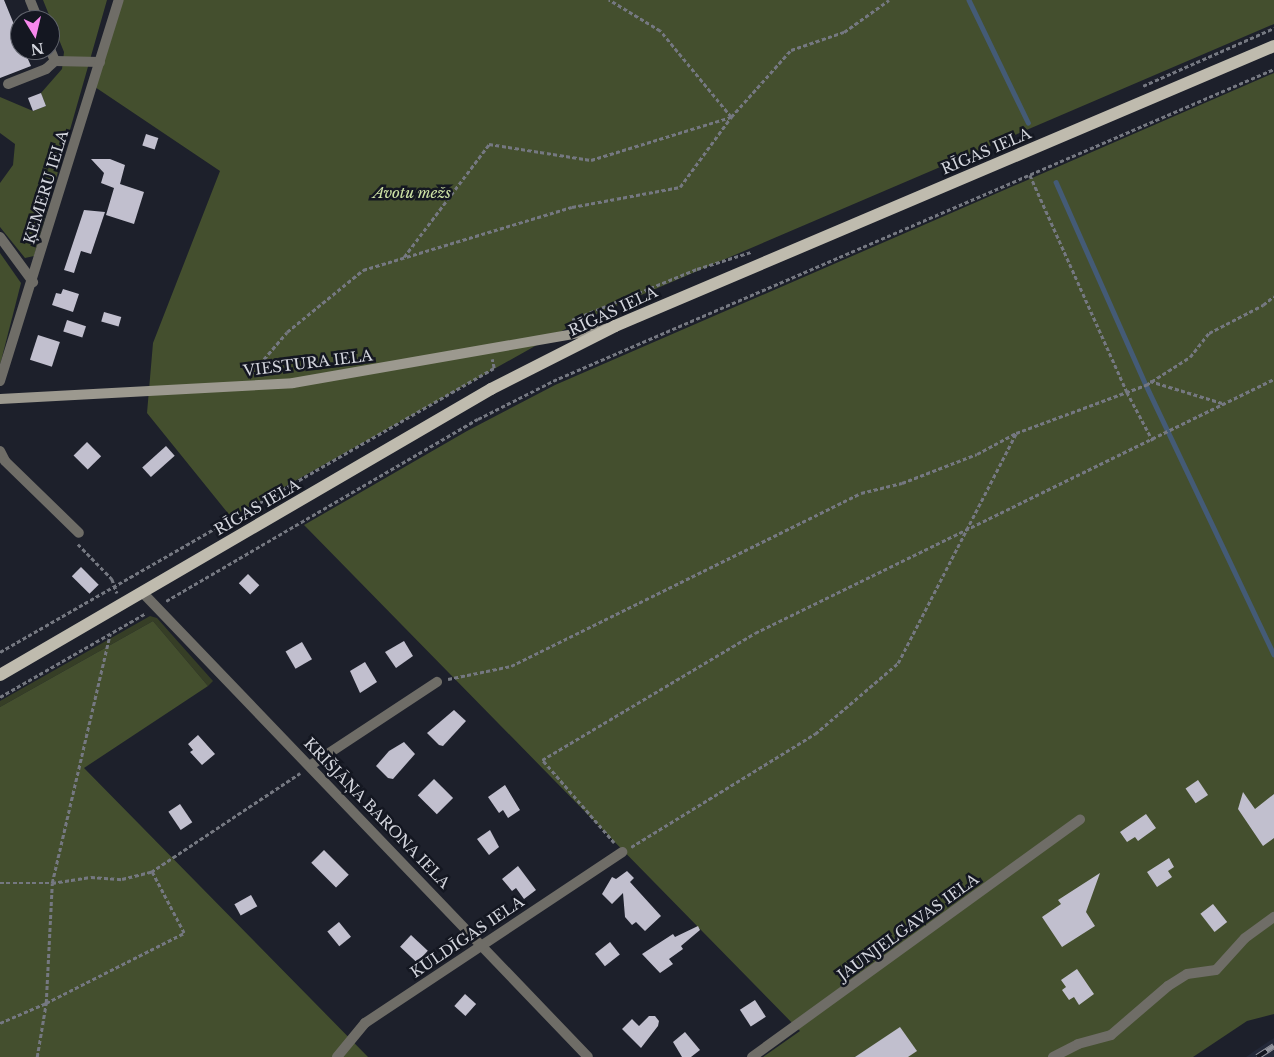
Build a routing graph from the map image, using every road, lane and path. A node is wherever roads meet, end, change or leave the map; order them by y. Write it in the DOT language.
graph roads {
  1 [pos="119,0"];
  2 [pos="609,0"];
  3 [pos="889,0"];
  4 [pos="1274,46"];
  5 [pos="55,61"];
  6 [pos="100,62"];
  7 [pos="1274,69"];
  8 [pos="8,84"];
  9 [pos="732,117"];
  10 [pos="1030,174"];
  11 [pos="0,237"];
  12 [pos="403,258"];
  13 [pos="33,282"];
  14 [pos="1274,296"];
  15 [pos="615,326"];
  16 [pos="1274,379"];
  17 [pos="0,381"];
  18 [pos="1150,381"];
  19 [pos="239,387"];
  20 [pos="1127,392"];
  21 [pos="0,399"];
  22 [pos="1225,404"];
  23 [pos="1016,433"];
  24 [pos="1153,441"];
  25 [pos="0,452"];
  26 [pos="966,531"];
  27 [pos="79,533"];
  28 [pos="113,587"];
  29 [pos="142,592"];
  30 [pos="158,606"];
  31 [pos="110,634"];
  32 [pos="0,675"];
  33 [pos="437,682"];
  34 [pos="0,697"];
  35 [pos="311,765"];
  36 [pos="1080,820"];
  37 [pos="622,852"];
  38 [pos="152,872"];
  39 [pos="0,883"];
  40 [pos="52,884"];
  41 [pos="1274,917"];
  42 [pos="482,945"];
  43 [pos="46,1003"];
  44 [pos="0,1023"];
  45 [pos="36,1057"];
  46 [pos="337,1057"];
  47 [pos="588,1057"];
  48 [pos="752,1057"];
  49 [pos="1053,1057"];
  1 -- 6 [label="street, ĶEMERU IELA"];
  2 -- 9 [label="path"];
  3 -- 9 [label="path"];
  4 -- 15 [label="main road, RĪGAS IELA"];
  5 -- 6 [label="street"];
  5 -- 8 [label="street"];
  6 -- 13 [label="street, ĶEMERU IELA"];
  7 -- 10 [label="path"];
  9 -- 12 [label="path"];
  9 -- 12 [label="path"];
  10 -- 20 [label="path"];
  10 -- 30 [label="path"];
  11 -- 13 [label="street"];
  12 -- 19 [label="path"];
  13 -- 17 [label="street, ĶEMERU IELA"];
  14 -- 18 [label="path"];
  15 -- 19 [label="street, VIESTURA IELA"];
  15 -- 29 [label="main road, RĪGAS IELA"];
  16 -- 22 [label="path"];
  18 -- 20 [label="path"];
  18 -- 22 [label="path"];
  19 -- 21 [label="street, VIESTURA IELA"];
  20 -- 23 [label="path"];
  20 -- 24 [label="path"];
  22 -- 24 [label="path"];
  23 -- 26 [label="path"];
  23 -- 33 [label="path"];
  24 -- 26 [label="path"];
  25 -- 27 [label="street"];
  26 -- 37 [label="path"];
  26 -- 37 [label="path"];
  27 -- 28 [label="path"];
  29 -- 30 [label="street, KRIŠJĀŅA BARONA IELA"];
  29 -- 32 [label="main road, RĪGAS IELA"];
  30 -- 31 [label="path"];
  30 -- 35 [label="street, KRIŠJĀŅA BARONA IELA"];
  31 -- 34 [label="path"];
  31 -- 40 [label="path"];
  33 -- 35 [label="street"];
  35 -- 38 [label="path"];
  35 -- 42 [label="street, KRIŠJĀŅA BARONA IELA"];
  36 -- 48 [label="street, JAUNJELGAVAS IELA"];
  37 -- 42 [label="street, KULDĪGAS IELA"];
  38 -- 40 [label="path"];
  38 -- 43 [label="path"];
  39 -- 40 [label="path"];
  40 -- 43 [label="path"];
  41 -- 49 [label="street"];
  42 -- 46 [label="street, KULDĪGAS IELA"];
  42 -- 47 [label="street, KRIŠJĀŅA BARONA IELA"];
  43 -- 44 [label="path"];
  43 -- 45 [label="path"];
}
